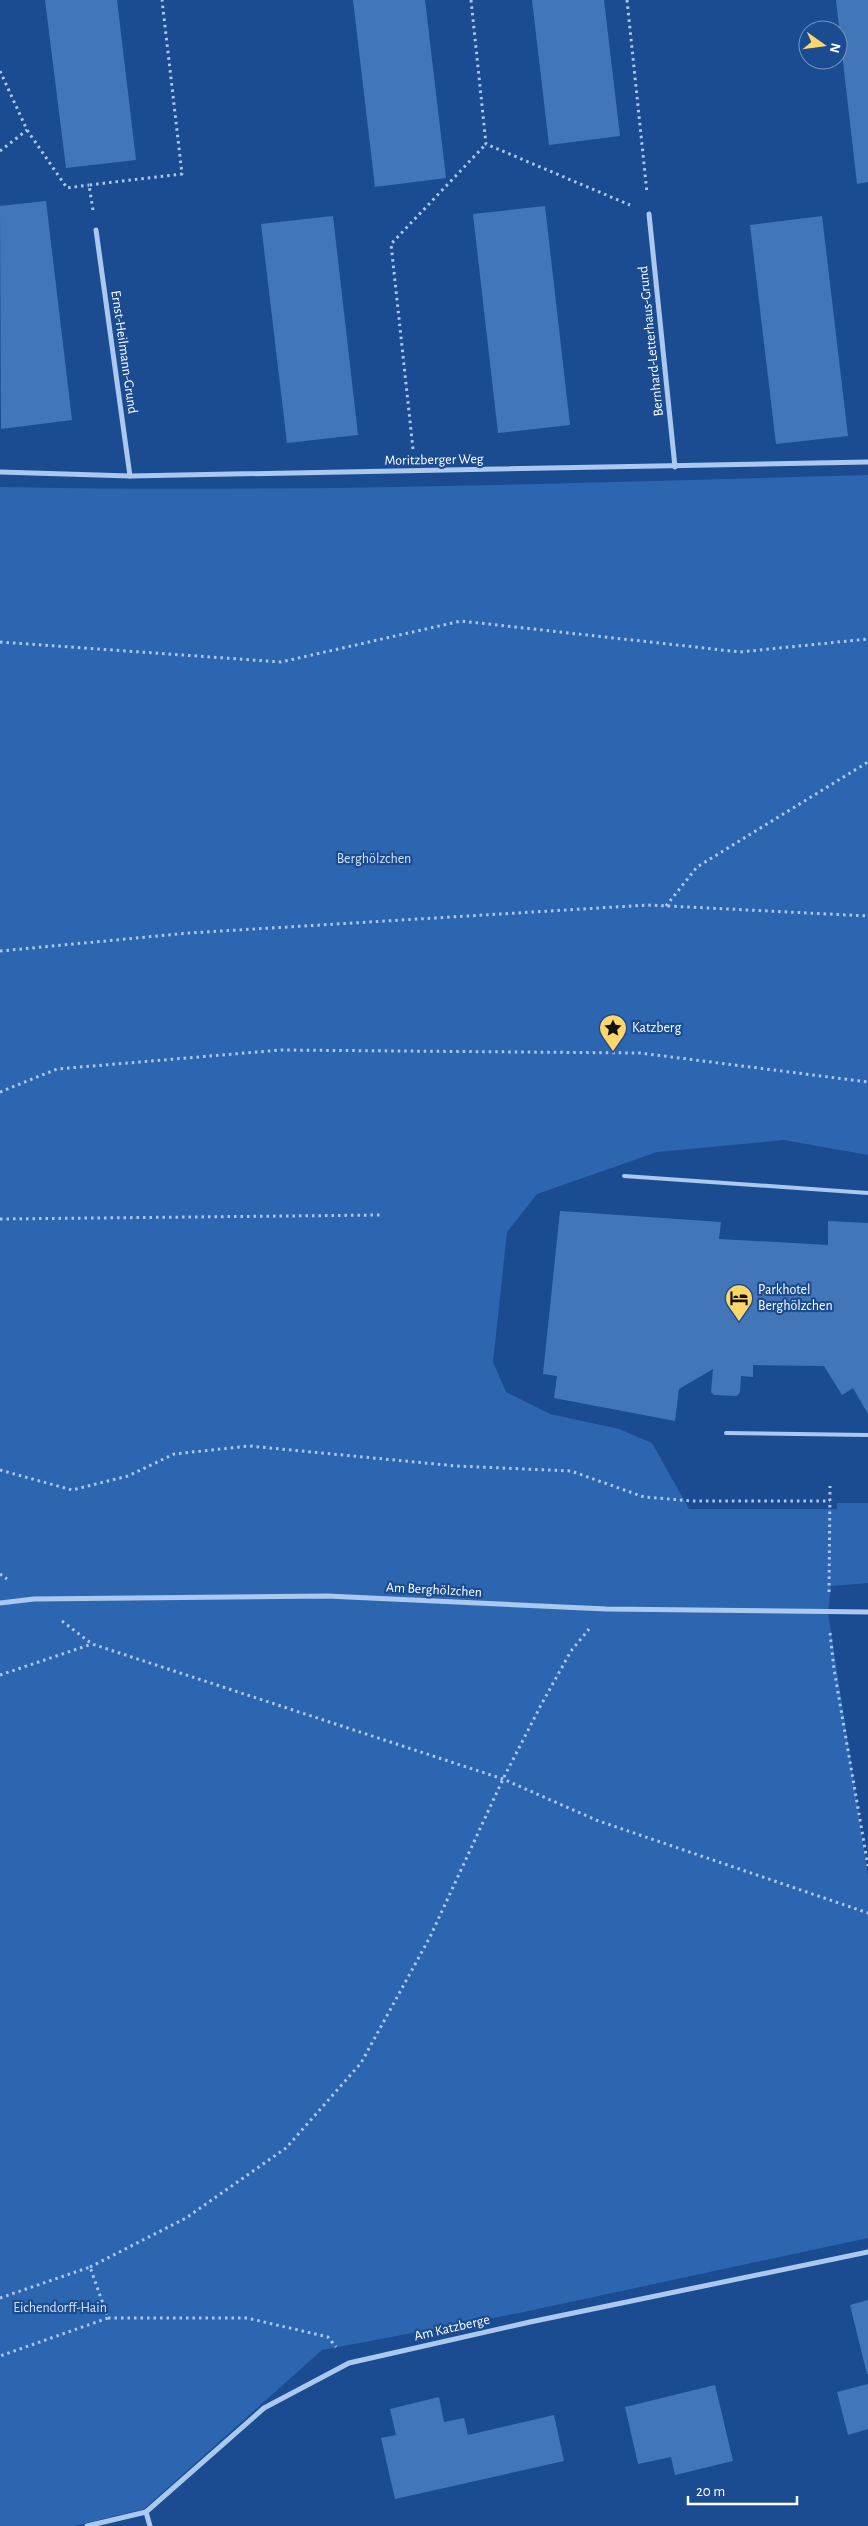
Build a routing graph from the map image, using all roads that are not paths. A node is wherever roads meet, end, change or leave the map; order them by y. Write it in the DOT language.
graph roads {
  1 [pos="649,214"];
  2 [pos="96,230"];
  3 [pos="868,462"];
  4 [pos="675,467"];
  5 [pos="0,472"];
  6 [pos="130,476"];
  7 [pos="624,1176"];
  8 [pos="868,1194"];
  9 [pos="726,1433"];
  10 [pos="868,1435"];
  11 [pos="0,1603"];
  12 [pos="868,1612"];
  13 [pos="868,2252"];
  14 [pos="146,2512"];
  15 [pos="87,2526"];
  16 [pos="150,2526"];
  1 -- 4 [label="street, Bernhard-Letterhaus-Grund"];
  2 -- 6 [label="street, Ernst-Heilmann-Grund"];
  3 -- 4 [label="street, Moritzberger Weg"];
  4 -- 6 [label="street, Moritzberger Weg"];
  5 -- 6 [label="street, Moritzberger Weg"];
  7 -- 8 [label="lane"];
  9 -- 10 [label="lane"];
  11 -- 12 [label="street, Am Berghölzchen"];
  13 -- 14 [label="street, Am Katzberge"];
  14 -- 15 [label="street, Am Katzberge"];
  14 -- 16 [label="street"];
}
